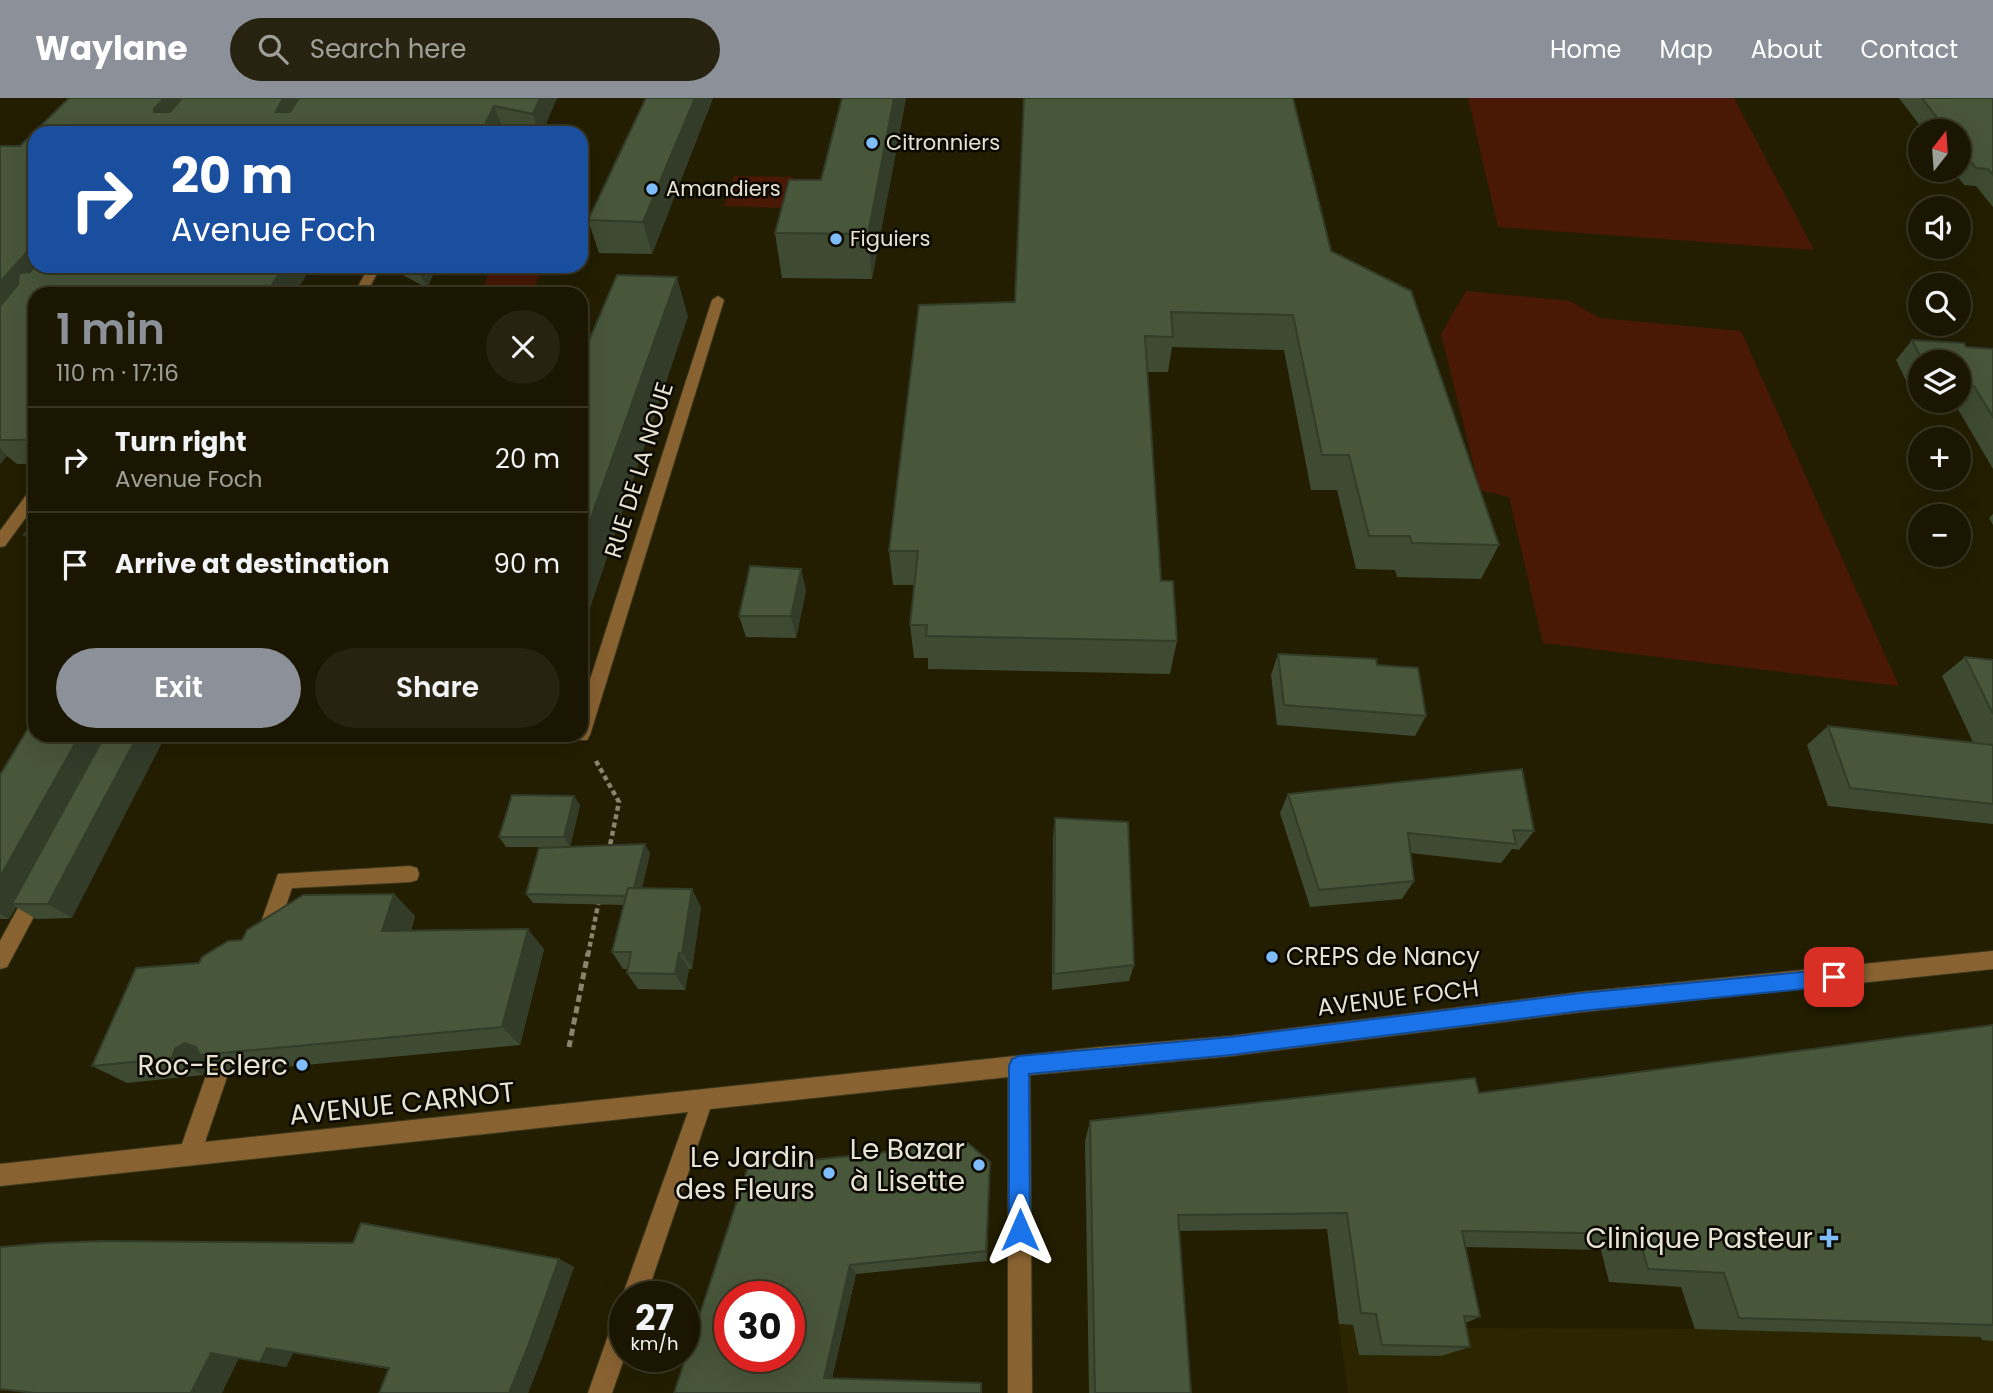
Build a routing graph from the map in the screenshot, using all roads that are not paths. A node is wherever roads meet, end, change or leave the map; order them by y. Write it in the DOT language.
graph roads {
  1 [pos="719,300"];
  2 [pos="28,504"];
  3 [pos="0,542"];
  4 [pos="588,713"];
  5 [pos="410,874"];
  6 [pos="45,877"];
  7 [pos="261,951"];
  8 [pos="0,960"];
  9 [pos="1993,960"];
  10 [pos="1019,1066"];
  11 [pos="217,1074"];
  12 [pos="810,1090"];
  13 [pos="702,1102"];
  14 [pos="189,1156"];
  15 [pos="0,1175"];
  16 [pos="640,1281"];
  17 [pos="609,1367"];
  18 [pos="600,1393"];
  19 [pos="1020,1393"];
  1 -- 4 [label="street, RUE DE LA NOUE"];
  2 -- 3 [label="street"];
  5 -- 7 [label="street"];
  6 -- 8 [label="street"];
  9 -- 10 [label="street, AVENUE FOCH"];
  10 -- 12 [label="street, AVENUE FOCH"];
  10 -- 19 [label="street"];
  11 -- 14 [label="street"];
  12 -- 13 [label="street, AVENUE CARNOT"];
  13 -- 14 [label="street, AVENUE CARNOT"];
  13 -- 16 [label="street"];
  14 -- 15 [label="street, AVENUE CARNOT"];
  17 -- 18 [label="street"];
}
